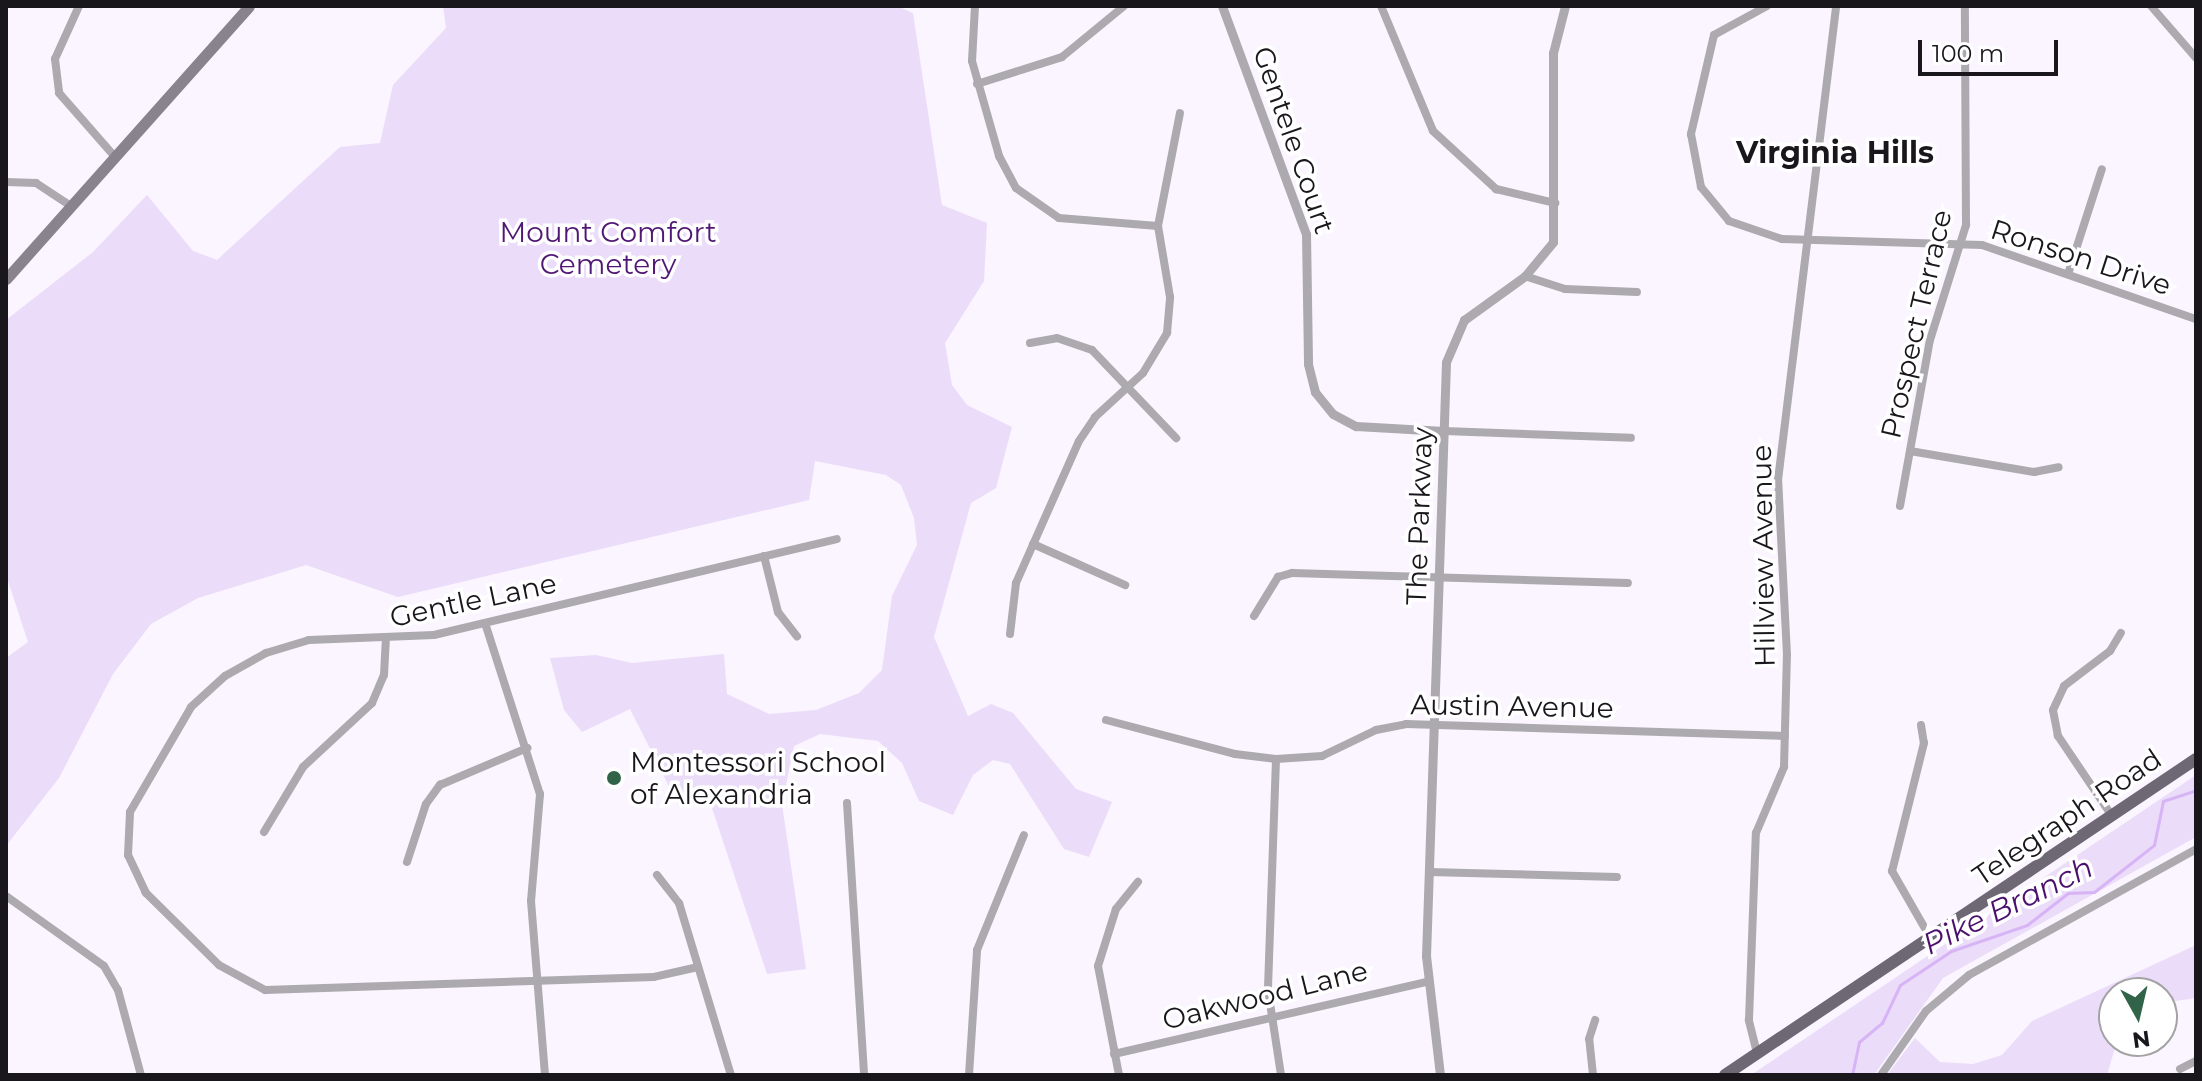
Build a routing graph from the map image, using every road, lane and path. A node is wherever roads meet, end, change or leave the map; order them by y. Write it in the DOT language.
graph roads {
  1 [pos="79,6"];
  2 [pos="249,6"];
  3 [pos="975,6"];
  4 [pos="1124,6"];
  5 [pos="1222,6"];
  6 [pos="1381,6"];
  7 [pos="1565,6"];
  8 [pos="1767,6"];
  9 [pos="1836,6"];
  10 [pos="1965,6"];
  11 [pos="2151,6"];
  12 [pos="2196,58"];
  13 [pos="977,84"];
  14 [pos="1180,113"];
  15 [pos="115,157"];
  16 [pos="2102,169"];
  17 [pos="6,182"];
  18 [pos="1555,203"];
  19 [pos="71,206"];
  20 [pos="1158,226"];
  21 [pos="1807,240"];
  22 [pos="1962,243"];
  23 [pos="2068,274"];
  24 [pos="1525,276"];
  25 [pos="6,279"];
  26 [pos="1637,292"];
  27 [pos="2196,319"];
  28 [pos="1030,343"];
  29 [pos="1130,385"];
  30 [pos="1444,431"];
  31 [pos="1176,438"];
  32 [pos="1631,438"];
  33 [pos="1910,451"];
  34 [pos="2059,467"];
  35 [pos="1900,506"];
  36 [pos="837,539"];
  37 [pos="1033,544"];
  38 [pos="764,556"];
  39 [pos="1438,577"];
  40 [pos="1628,583"];
  41 [pos="1125,585"];
  42 [pos="1254,616"];
  43 [pos="485,623"];
  44 [pos="2121,633"];
  45 [pos="1010,634"];
  46 [pos="797,636"];
  47 [pos="386,642"];
  48 [pos="1106,720"];
  49 [pos="1434,724"];
  50 [pos="1921,725"];
  51 [pos="1785,736"];
  52 [pos="527,748"];
  53 [pos="1276,759"];
  54 [pos="2196,759"];
  55 [pos="847,803"];
  56 [pos="2112,816"];
  57 [pos="264,832"];
  58 [pos="1024,835"];
  59 [pos="2196,849"];
  60 [pos="407,862"];
  61 [pos="1429,872"];
  62 [pos="657,875"];
  63 [pos="1617,877"];
  64 [pos="1138,882"];
  65 [pos="6,896"];
  66 [pos="1930,937"];
  67 [pos="698,967"];
  68 [pos="1427,982"];
  69 [pos="537,983"];
  70 [pos="1270,1017"];
  71 [pos="1595,1020"];
  72 [pos="1757,1053"];
  73 [pos="1114,1054"];
  74 [pos="2196,1061"];
  75 [pos="2180,1069"];
  76 [pos="141,1075"];
  77 [pos="545,1075"];
  78 [pos="731,1075"];
  79 [pos="864,1075"];
  80 [pos="969,1075"];
  81 [pos="1119,1075"];
  82 [pos="1281,1075"];
  83 [pos="1440,1075"];
  84 [pos="1593,1075"];
  85 [pos="1725,1075"];
  86 [pos="1881,1075"];
  1 -- 15 [label="street"];
  2 -- 15 [label="main road"];
  3 -- 13 [label="street"];
  4 -- 13 [label="street"];
  5 -- 30 [label="street, Gentele Court"];
  6 -- 18 [label="street"];
  7 -- 18 [label="street, The Parkway"];
  8 -- 21 [label="street, Ronson Drive"];
  9 -- 21 [label="street, Hillview Avenue"];
  10 -- 22 [label="street, Prospect Terrace"];
  11 -- 12 [label="street"];
  13 -- 20 [label="street"];
  14 -- 20 [label="street"];
  15 -- 19 [label="main road"];
  16 -- 23 [label="street"];
  17 -- 19 [label="street"];
  18 -- 24 [label="street, The Parkway"];
  19 -- 25 [label="main road"];
  20 -- 29 [label="street"];
  21 -- 22 [label="street, Ronson Drive"];
  21 -- 51 [label="street, Hillview Avenue"];
  22 -- 23 [label="street, Ronson Drive"];
  22 -- 33 [label="street, Prospect Terrace"];
  23 -- 27 [label="street, Ronson Drive"];
  24 -- 26 [label="street"];
  24 -- 30 [label="street, The Parkway"];
  28 -- 29 [label="street"];
  29 -- 31 [label="street"];
  29 -- 37 [label="street"];
  30 -- 32 [label="street, Gentele Court"];
  30 -- 39 [label="street, The Parkway"];
  33 -- 34 [label="street"];
  33 -- 35 [label="street, Prospect Terrace"];
  36 -- 38 [label="street, Gentle Lane"];
  37 -- 41 [label="street"];
  37 -- 45 [label="street"];
  38 -- 43 [label="street, Gentle Lane"];
  38 -- 46 [label="street"];
  39 -- 40 [label="street"];
  39 -- 42 [label="street"];
  39 -- 49 [label="street, The Parkway"];
  43 -- 47 [label="street, Gentle Lane"];
  43 -- 52 [label="street"];
  44 -- 56 [label="street"];
  47 -- 57 [label="street"];
  47 -- 69 [label="street, Gentle Lane"];
  48 -- 53 [label="street, Austin Avenue"];
  49 -- 51 [label="street, Austin Avenue"];
  49 -- 53 [label="street, Austin Avenue"];
  49 -- 61 [label="street, The Parkway"];
  50 -- 66 [label="street"];
  51 -- 72 [label="street, Hillview Avenue"];
  52 -- 60 [label="street"];
  52 -- 69 [label="street"];
  53 -- 70 [label="street"];
  54 -- 56 [label="main road, Telegraph Road"];
  55 -- 79 [label="street"];
  56 -- 66 [label="main road, Telegraph Road"];
  58 -- 80 [label="street"];
  59 -- 86 [label="street"];
  61 -- 63 [label="street"];
  61 -- 68 [label="street, The Parkway"];
  62 -- 67 [label="street"];
  64 -- 73 [label="street"];
  65 -- 76 [label="street"];
  66 -- 72 [label="main road, Telegraph Road"];
  67 -- 69 [label="street, Gentle Lane"];
  67 -- 78 [label="street"];
  68 -- 70 [label="street, Oakwood Lane"];
  68 -- 83 [label="street, The Parkway"];
  69 -- 77 [label="street"];
  70 -- 73 [label="street, Oakwood Lane"];
  70 -- 82 [label="street"];
  71 -- 84 [label="street"];
  72 -- 85 [label="main road, Telegraph Road"];
  73 -- 81 [label="street"];
  74 -- 75 [label="street"];
}
